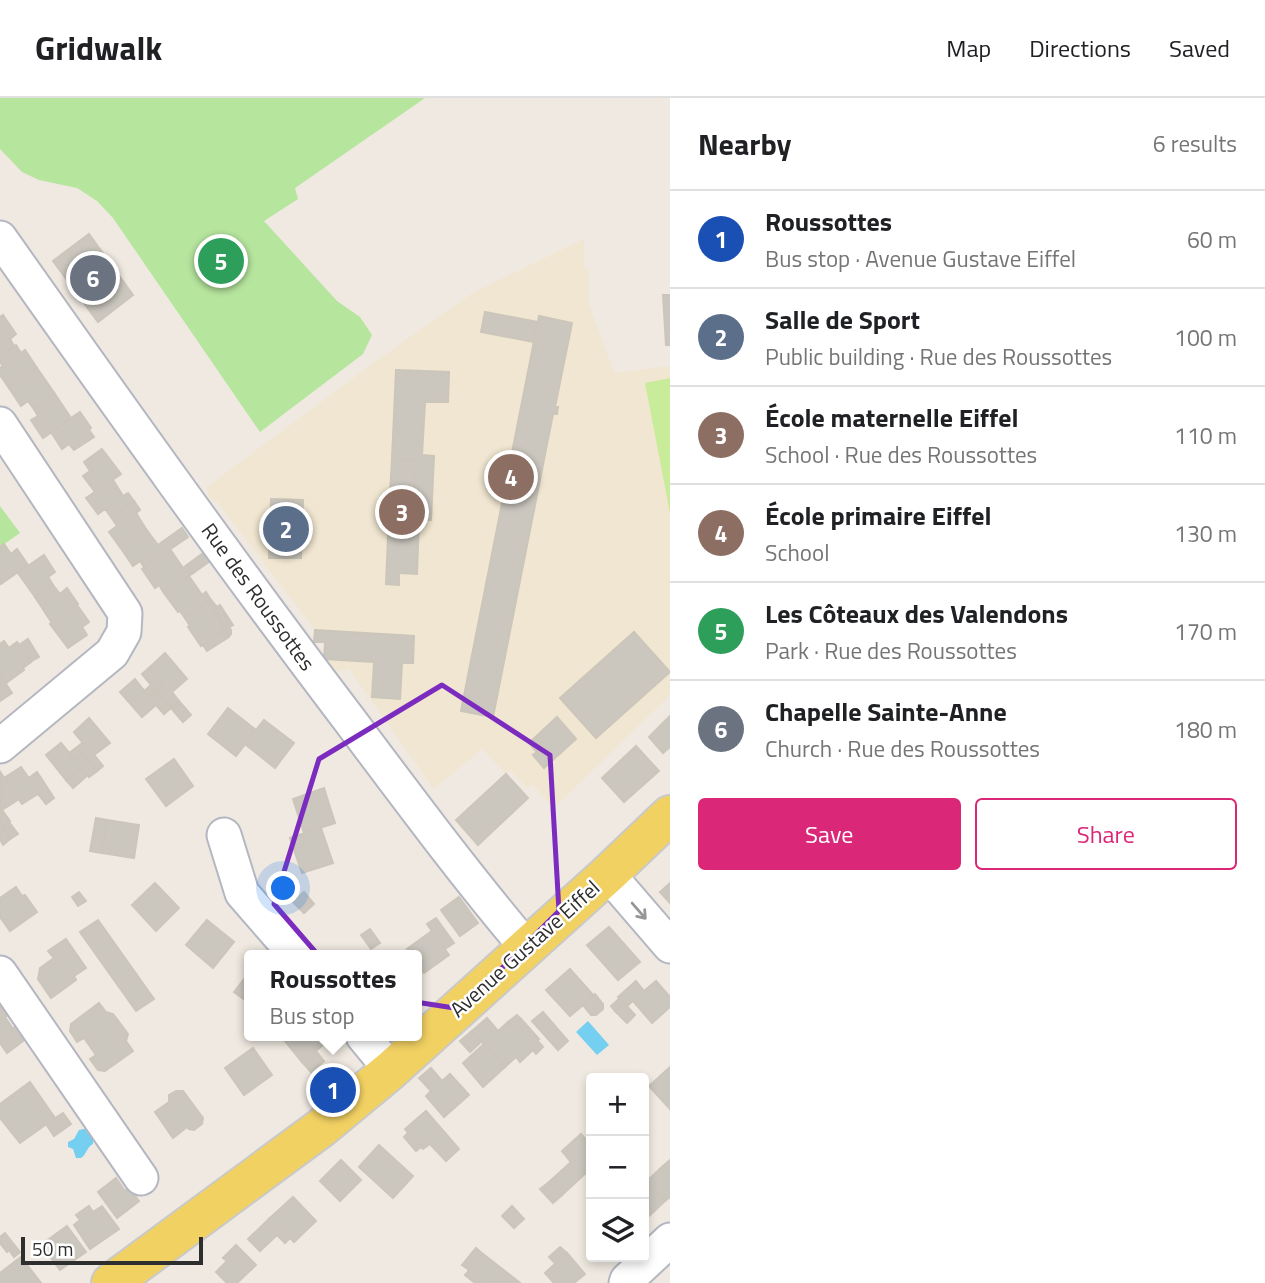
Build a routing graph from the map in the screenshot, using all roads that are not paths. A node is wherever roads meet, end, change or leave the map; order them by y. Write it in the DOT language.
graph roads {
  1 [pos="0,238"];
  2 [pos="0,424"];
  3 [pos="0,746"];
  4 [pos="670,815"];
  5 [pos="224,835"];
  6 [pos="608,874"];
  7 [pos="670,946"];
  8 [pos="527,947"];
  9 [pos="292,950"];
  10 [pos="0,973"];
  11 [pos="367,1041"];
  12 [pos="391,1070"];
  13 [pos="141,1178"];
  14 [pos="670,1240"];
  15 [pos="111,1283"];
  16 [pos="626,1283"];
  1 -- 8 [label="street, Rue des Roussottes"];
  2 -- 3 [label="street"];
  4 -- 6 [label="main road, Avenue Gustave Eiffel"];
  5 -- 9 [label="street"];
  6 -- 7 [label="street, one-way"];
  6 -- 8 [label="main road, Avenue Gustave Eiffel"];
  8 -- 12 [label="main road, Avenue Gustave Eiffel"];
  10 -- 13 [label="street"];
  11 -- 12 [label="street"];
  12 -- 15 [label="main road, Avenue Gustave Eiffel"];
  14 -- 16 [label="street"];
}
